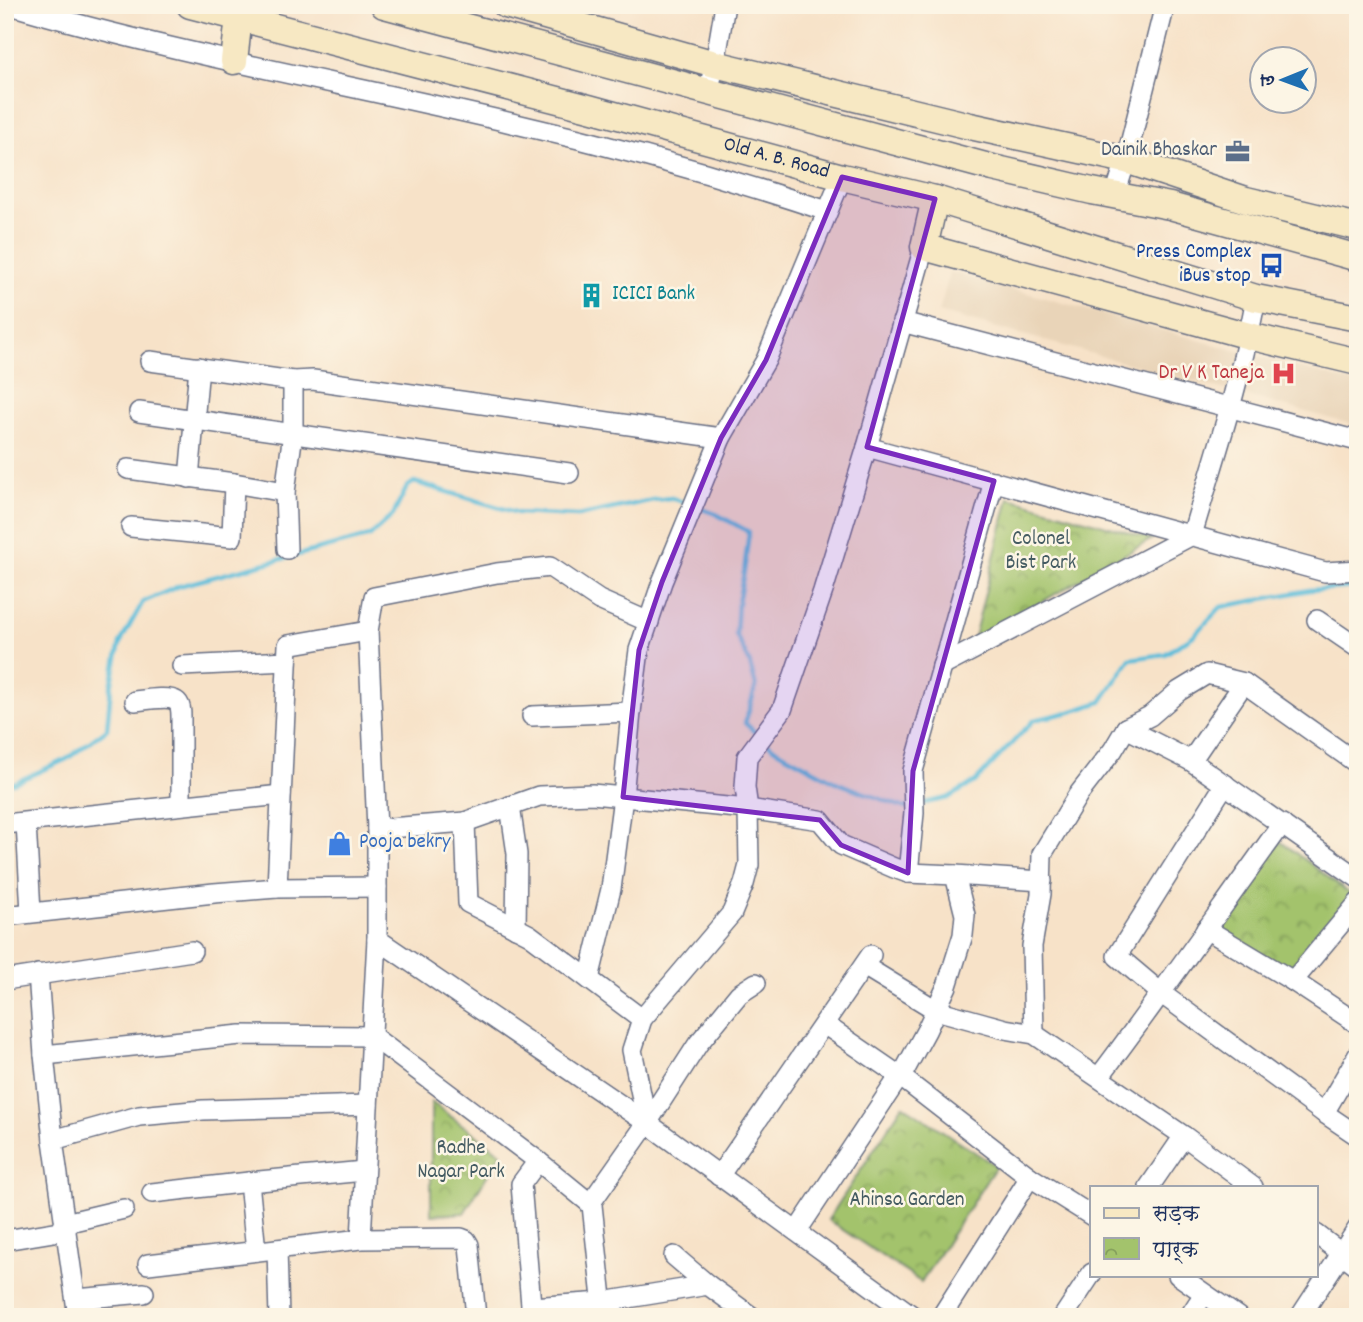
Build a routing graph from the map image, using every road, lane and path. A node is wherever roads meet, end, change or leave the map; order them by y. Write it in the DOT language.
graph roads {
  1 [pos="10,5"];
  2 [pos="190,5"];
  3 [pos="384,5"];
  4 [pos="506,5"];
  5 [pos="724,5"];
  6 [pos="1165,5"];
  7 [pos="239,17"];
  8 [pos="234,61"];
  9 [pos="715,64"];
  10 [pos="708,92"];
  11 [pos="1126,160"];
  12 [pos="842,177"];
  13 [pos="1115,195"];
  14 [pos="935,199"];
  15 [pos="827,211"];
  16 [pos="1358,227"];
  17 [pos="924,247"];
  18 [pos="1358,258"];
  19 [pos="1256,298"];
  20 [pos="1358,318"];
  21 [pos="902,322"];
  22 [pos="1249,336"];
  23 [pos="150,361"];
  24 [pos="1358,362"];
  25 [pos="199,367"];
  26 [pos="293,381"];
  27 [pos="1230,407"];
  28 [pos="139,412"];
  29 [pos="195,419"];
  30 [pos="293,433"];
  31 [pos="721,438"];
  32 [pos="1358,441"];
  33 [pos="867,447"];
  34 [pos="128,469"];
  35 [pos="569,473"];
  36 [pos="189,478"];
  37 [pos="994,481"];
  38 [pos="234,483"];
  39 [pos="285,492"];
  40 [pos="131,527"];
  41 [pos="1192,535"];
  42 [pos="287,549"];
  43 [pos="1358,570"];
  44 [pos="1317,620"];
  45 [pos="649,622"];
  46 [pos="368,631"];
  47 [pos="1358,648"];
  48 [pos="287,661"];
  49 [pos="182,666"];
  50 [pos="943,666"];
  51 [pos="1244,683"];
  52 [pos="135,701"];
  53 [pos="631,712"];
  54 [pos="532,716"];
  55 [pos="1126,728"];
  56 [pos="1191,761"];
  57 [pos="1358,764"];
  58 [pos="1225,784"];
  59 [pos="281,795"];
  60 [pos="623,797"];
  61 [pos="181,805"];
  62 [pos="510,806"];
  63 [pos="748,809"];
  64 [pos="465,821"];
  65 [pos="26,823"];
  66 [pos="5,824"];
  67 [pos="1282,824"];
  68 [pos="377,829"];
  69 [pos="908,873"];
  70 [pos="955,874"];
  71 [pos="1358,878"];
  72 [pos="1042,881"];
  73 [pos="377,887"];
  74 [pos="277,888"];
  75 [pos="1358,903"];
  76 [pos="32,912"];
  77 [pos="5,916"];
  78 [pos="516,928"];
  79 [pos="1206,929"];
  80 [pos="377,939"];
  81 [pos="192,951"];
  82 [pos="38,974"];
  83 [pos="589,979"];
  84 [pos="5,980"];
  85 [pos="1293,981"];
  86 [pos="756,983"];
  87 [pos="1162,994"];
  88 [pos="936,1010"];
  89 [pos="642,1019"];
  90 [pos="824,1024"];
  91 [pos="1358,1024"];
  92 [pos="1034,1034"];
  93 [pos="372,1036"];
  94 [pos="44,1055"];
  95 [pos="1358,1055"];
  96 [pos="900,1077"];
  97 [pos="1099,1077"];
  98 [pos="368,1105"];
  99 [pos="1324,1113"];
  100 [pos="648,1123"];
  101 [pos="1184,1136"];
  102 [pos="1358,1136"];
  103 [pos="53,1140"];
  104 [pos="538,1161"];
  105 [pos="364,1171"];
  106 [pos="719,1176"];
  107 [pos="1030,1177"];
  108 [pos="249,1182"];
  109 [pos="1150,1186"];
  110 [pos="1252,1186"];
  111 [pos="152,1193"];
  112 [pos="590,1204"];
  113 [pos="124,1209"];
  114 [pos="1090,1215"];
  115 [pos="66,1226"];
  116 [pos="1358,1228"];
  117 [pos="797,1231"];
  118 [pos="1318,1236"];
  119 [pos="361,1239"];
  120 [pos="5,1240"];
  121 [pos="277,1249"];
  122 [pos="256,1251"];
  123 [pos="1342,1254"];
  124 [pos="674,1256"];
  125 [pos="148,1264"];
  126 [pos="1358,1266"];
  127 [pos="1090,1276"];
  128 [pos="1179,1276"];
  129 [pos="708,1285"];
  130 [pos="144,1293"];
  131 [pos="1204,1294"];
  132 [pos="77,1308"];
  133 [pos="603,1309"];
  134 [pos="532,1312"];
  135 [pos="279,1317"];
  136 [pos="476,1317"];
  137 [pos="752,1317"];
  138 [pos="914,1317"];
  139 [pos="941,1317"];
  140 [pos="1063,1317"];
  141 [pos="1189,1317"];
  142 [pos="1238,1317"];
  143 [pos="1300,1317"];
  1 -- 8 [label="street"];
  2 -- 7 [label="main road, Old A. B. Road"];
  3 -- 10 [label="main road"];
  4 -- 9 [label="main road"];
  5 -- 9 [label="street"];
  6 -- 11 [label="street"];
  7 -- 8 [label="main road"];
  7 -- 12 [label="main road, Old A. B. Road"];
  8 -- 15 [label="street"];
  9 -- 10 [label="street"];
  9 -- 11 [label="main road"];
  10 -- 13 [label="main road"];
  11 -- 13 [label="street"];
  11 -- 16 [label="main road"];
  12 -- 14 [label="main road, Old A. B. Road"];
  12 -- 15 [label="street"];
  13 -- 18 [label="main road"];
  14 -- 17 [label="main road"];
  14 -- 19 [label="main road, Old A. B. Road"];
  15 -- 31 [label="street"];
  17 -- 21 [label="street"];
  17 -- 22 [label="main road"];
  19 -- 20 [label="main road, Old A. B. Road"];
  19 -- 22 [label="street"];
  21 -- 27 [label="street"];
  21 -- 33 [label="street"];
  22 -- 24 [label="main road"];
  22 -- 27 [label="street"];
  23 -- 25 [label="street"];
  25 -- 26 [label="street"];
  25 -- 29 [label="street"];
  26 -- 30 [label="street"];
  26 -- 31 [label="street"];
  27 -- 32 [label="street"];
  27 -- 41 [label="street"];
  28 -- 29 [label="street"];
  29 -- 30 [label="street"];
  29 -- 36 [label="street"];
  30 -- 35 [label="street"];
  30 -- 39 [label="street"];
  31 -- 45 [label="street"];
  33 -- 37 [label="street"];
  33 -- 63 [label="street"];
  34 -- 36 [label="street"];
  36 -- 38 [label="street"];
  37 -- 41 [label="street"];
  37 -- 50 [label="street"];
  38 -- 39 [label="street"];
  38 -- 40 [label="street"];
  39 -- 42 [label="street"];
  41 -- 43 [label="street"];
  41 -- 50 [label="street"];
  44 -- 47 [label="street"];
  45 -- 46 [label="street"];
  45 -- 53 [label="street"];
  46 -- 48 [label="street"];
  46 -- 68 [label="street"];
  48 -- 49 [label="street"];
  48 -- 59 [label="street"];
  50 -- 69 [label="street"];
  51 -- 55 [label="street"];
  51 -- 56 [label="street"];
  51 -- 57 [label="street"];
  52 -- 61 [label="street"];
  53 -- 54 [label="street"];
  53 -- 60 [label="street"];
  55 -- 56 [label="street"];
  55 -- 72 [label="street"];
  56 -- 58 [label="street"];
  58 -- 67 [label="street"];
  58 -- 87 [label="street"];
  59 -- 61 [label="street"];
  59 -- 74 [label="street"];
  60 -- 62 [label="street"];
  60 -- 63 [label="street"];
  60 -- 83 [label="street"];
  61 -- 65 [label="street"];
  62 -- 64 [label="street"];
  62 -- 78 [label="street"];
  63 -- 69 [label="street"];
  63 -- 89 [label="street"];
  64 -- 68 [label="street"];
  64 -- 78 [label="street"];
  65 -- 66 [label="street"];
  65 -- 76 [label="street"];
  67 -- 71 [label="street"];
  67 -- 79 [label="street"];
  68 -- 73 [label="street"];
  69 -- 70 [label="street"];
  70 -- 72 [label="street"];
  70 -- 88 [label="street"];
  72 -- 92 [label="street"];
  73 -- 74 [label="street"];
  73 -- 80 [label="street"];
  74 -- 76 [label="street"];
  75 -- 85 [label="street"];
  76 -- 77 [label="street"];
  78 -- 83 [label="street"];
  79 -- 85 [label="street"];
  79 -- 87 [label="street"];
  80 -- 93 [label="street"];
  80 -- 100 [label="street"];
  81 -- 82 [label="street"];
  82 -- 84 [label="street"];
  82 -- 94 [label="street"];
  83 -- 89 [label="street"];
  85 -- 91 [label="street"];
  86 -- 100 [label="street"];
  87 -- 97 [label="street"];
  87 -- 99 [label="street"];
  88 -- 90 [label="street"];
  88 -- 92 [label="street"];
  88 -- 96 [label="street"];
  89 -- 100 [label="street"];
  90 -- 96 [label="street"];
  90 -- 106 [label="street"];
  92 -- 97 [label="street"];
  93 -- 94 [label="street"];
  93 -- 98 [label="street"];
  93 -- 104 [label="street"];
  94 -- 103 [label="street"];
  95 -- 99 [label="street"];
  96 -- 107 [label="street"];
  96 -- 117 [label="street"];
  97 -- 101 [label="street"];
  98 -- 103 [label="street"];
  98 -- 105 [label="street"];
  99 -- 102 [label="street"];
  100 -- 106 [label="street"];
  100 -- 112 [label="street"];
  101 -- 109 [label="street"];
  101 -- 110 [label="street"];
  103 -- 115 [label="street"];
  104 -- 112 [label="street"];
  104 -- 134 [label="street"];
  105 -- 108 [label="street"];
  105 -- 119 [label="street"];
  106 -- 117 [label="street"];
  107 -- 114 [label="street"];
  107 -- 139 [label="street"];
  108 -- 111 [label="street"];
  108 -- 122 [label="street"];
  112 -- 133 [label="street"];
  113 -- 115 [label="street"];
  115 -- 120 [label="street"];
  115 -- 132 [label="street"];
  116 -- 123 [label="street"];
  117 -- 138 [label="street"];
  118 -- 123 [label="street"];
  119 -- 121 [label="street"];
  119 -- 136 [label="street"];
  121 -- 122 [label="street"];
  121 -- 135 [label="street"];
  122 -- 125 [label="street"];
  123 -- 126 [label="street"];
  123 -- 143 [label="street"];
  124 -- 129 [label="street"];
  127 -- 140 [label="street"];
  128 -- 131 [label="street"];
  129 -- 133 [label="street"];
  129 -- 137 [label="street"];
  130 -- 132 [label="street"];
  131 -- 141 [label="street"];
  131 -- 142 [label="street"];
  133 -- 134 [label="street"];
}
